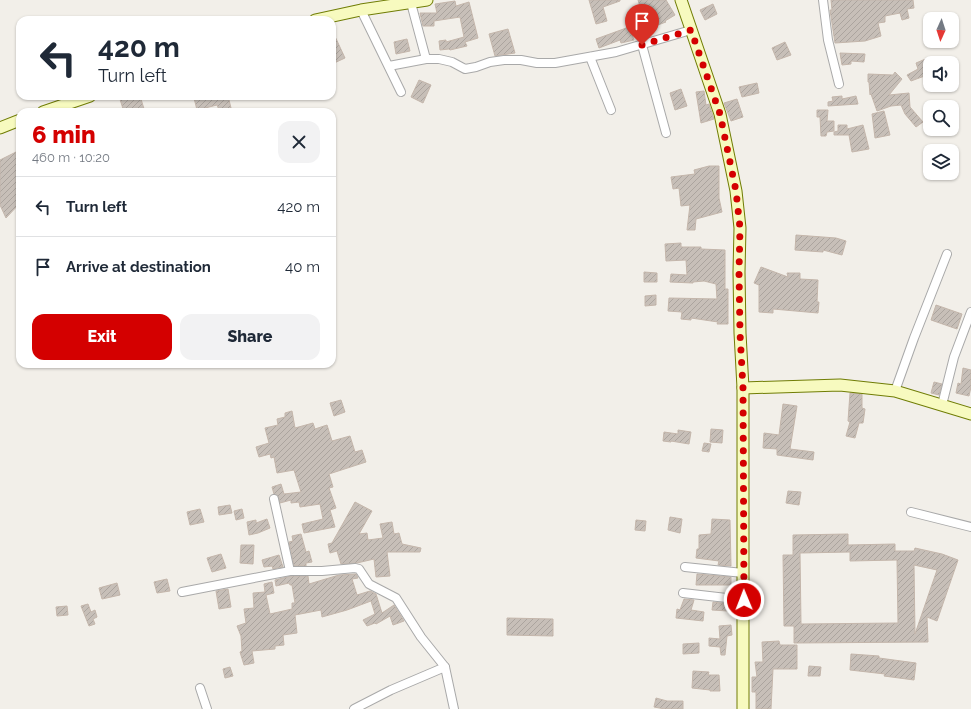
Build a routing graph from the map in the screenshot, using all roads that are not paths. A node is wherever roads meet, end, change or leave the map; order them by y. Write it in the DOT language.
graph roads {
  1 [pos="427,0"];
  2 [pos="681,0"];
  3 [pos="823,0"];
  4 [pos="385,3"];
  5 [pos="411,3"];
  6 [pos="361,10"];
  7 [pos="333,16"];
  8 [pos="691,30"];
  9 [pos="642,45"];
  10 [pos="590,57"];
  11 [pos="426,59"];
  12 [pos="389,66"];
  13 [pos="839,84"];
  14 [pos="401,92"];
  15 [pos="78,100"];
  16 [pos="55,108"];
  17 [pos="611,110"];
  18 [pos="16,122"];
  19 [pos="0,128"];
  20 [pos="666,133"];
  21 [pos="947,254"];
  22 [pos="971,312"];
  23 [pos="743,388"];
  24 [pos="896,391"];
  25 [pos="942,405"];
  26 [pos="971,414"];
  27 [pos="274,499"];
  28 [pos="911,512"];
  29 [pos="971,527"];
  30 [pos="685,567"];
  31 [pos="290,571"];
  32 [pos="743,573"];
  33 [pos="182,592"];
  34 [pos="683,593"];
  35 [pos="744,600"];
  36 [pos="445,667"];
  37 [pos="200,688"];
  38 [pos="207,709"];
  39 [pos="354,709"];
  40 [pos="454,709"];
  41 [pos="743,709"];
  1 -- 5 [label="street"];
  2 -- 8 [label="street"];
  3 -- 13 [label="street"];
  4 -- 5 [label="street"];
  4 -- 6 [label="street"];
  5 -- 11 [label="street"];
  6 -- 7 [label="street"];
  6 -- 12 [label="street"];
  8 -- 9 [label="street"];
  8 -- 23 [label="street"];
  9 -- 10 [label="street"];
  9 -- 20 [label="street"];
  10 -- 11 [label="street"];
  10 -- 17 [label="street"];
  11 -- 12 [label="street"];
  12 -- 14 [label="street"];
  15 -- 16 [label="street"];
  18 -- 19 [label="street"];
  21 -- 24 [label="street"];
  22 -- 25 [label="street"];
  23 -- 24 [label="street"];
  23 -- 32 [label="street"];
  24 -- 25 [label="street"];
  25 -- 26 [label="street"];
  27 -- 31 [label="street"];
  28 -- 29 [label="street"];
  30 -- 32 [label="street"];
  31 -- 33 [label="street"];
  31 -- 36 [label="street"];
  32 -- 35 [label="street"];
  34 -- 35 [label="street"];
  35 -- 41 [label="street"];
  36 -- 39 [label="street"];
  36 -- 40 [label="street"];
  37 -- 38 [label="street"];
}
